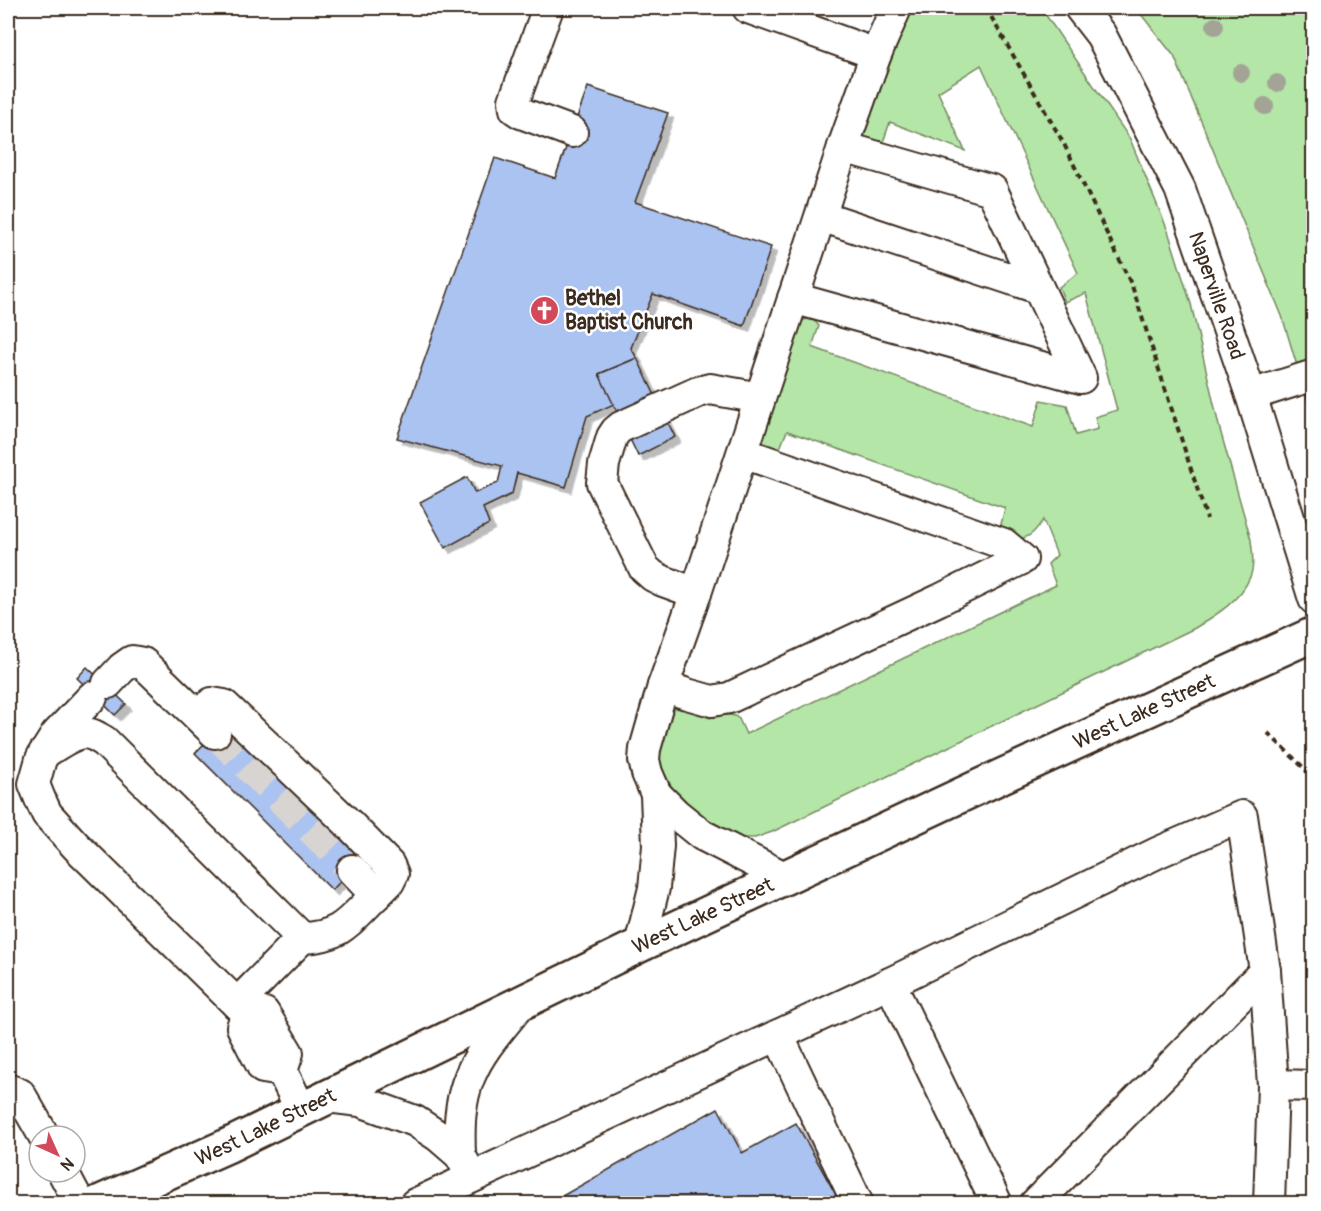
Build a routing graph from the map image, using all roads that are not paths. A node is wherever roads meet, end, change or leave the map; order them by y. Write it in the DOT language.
graph roads {
  1 [pos="548,8"];
  2 [pos="748,8"];
  3 [pos="896,8"];
  4 [pos="1080,8"];
  5 [pos="876,54"];
  6 [pos="572,132"];
  7 [pos="843,147"];
  8 [pos="821,216"];
  9 [pos="1038,288"];
  10 [pos="793,298"];
  11 [pos="1314,375"];
  12 [pos="1251,395"];
  13 [pos="760,398"];
  14 [pos="742,453"];
  15 [pos="696,593"];
  16 [pos="1314,599"];
  17 [pos="1314,634"];
  18 [pos="663,686"];
  19 [pos="44,753"];
  20 [pos="656,794"];
  21 [pos="352,870"];
  22 [pos="786,878"];
  23 [pos="376,895"];
  24 [pos="302,938"];
  25 [pos="640,945"];
  26 [pos="1264,971"];
  27 [pos="890,983"];
  28 [pos="520,1004"];
  29 [pos="242,1009"];
  30 [pos="778,1035"];
  31 [pos="1273,1086"];
  32 [pos="1314,1086"];
  33 [pos="8,1091"];
  34 [pos="314,1104"];
  35 [pos="37,1124"];
  36 [pos="466,1166"];
  37 [pos="70,1184"];
  38 [pos="80,1203"];
  39 [pos="96,1203"];
  40 [pos="415,1203"];
  41 [pos="858,1203"];
  42 [pos="997,1203"];
  43 [pos="1035,1203"];
  44 [pos="1269,1203"];
  1 -- 6 [label="street"];
  2 -- 5 [label="street"];
  3 -- 5 [label="street"];
  4 -- 12 [label="street, Naperville Road"];
  5 -- 7 [label="street"];
  7 -- 8 [label="street"];
  7 -- 9 [label="street"];
  8 -- 9 [label="street"];
  8 -- 10 [label="street"];
  9 -- 10 [label="street"];
  10 -- 13 [label="street"];
  11 -- 12 [label="street"];
  12 -- 16 [label="street, Naperville Road"];
  13 -- 14 [label="street"];
  13 -- 15 [label="street"];
  14 -- 15 [label="street"];
  14 -- 18 [label="street"];
  15 -- 18 [label="street"];
  17 -- 22 [label="highway, West Lake Street"];
  18 -- 20 [label="street"];
  19 -- 23 [label="street"];
  19 -- 24 [label="street"];
  19 -- 29 [label="street"];
  20 -- 22 [label="street"];
  20 -- 25 [label="street"];
  21 -- 23 [label="street"];
  22 -- 25 [label="highway, West Lake Street"];
  23 -- 24 [label="street"];
  24 -- 29 [label="street"];
  25 -- 28 [label="highway, West Lake Street"];
  26 -- 27 [label="street"];
  26 -- 31 [label="street"];
  26 -- 43 [label="street"];
  27 -- 30 [label="street"];
  27 -- 42 [label="street"];
  28 -- 34 [label="highway, West Lake Street"];
  28 -- 36 [label="street"];
  29 -- 34 [label="street"];
  30 -- 36 [label="street"];
  30 -- 41 [label="street"];
  31 -- 32 [label="street"];
  31 -- 44 [label="street"];
  33 -- 35 [label="street"];
  34 -- 36 [label="street"];
  34 -- 39 [label="highway, West Lake Street"];
  36 -- 40 [label="street"];
  37 -- 38 [label="street"];
}
